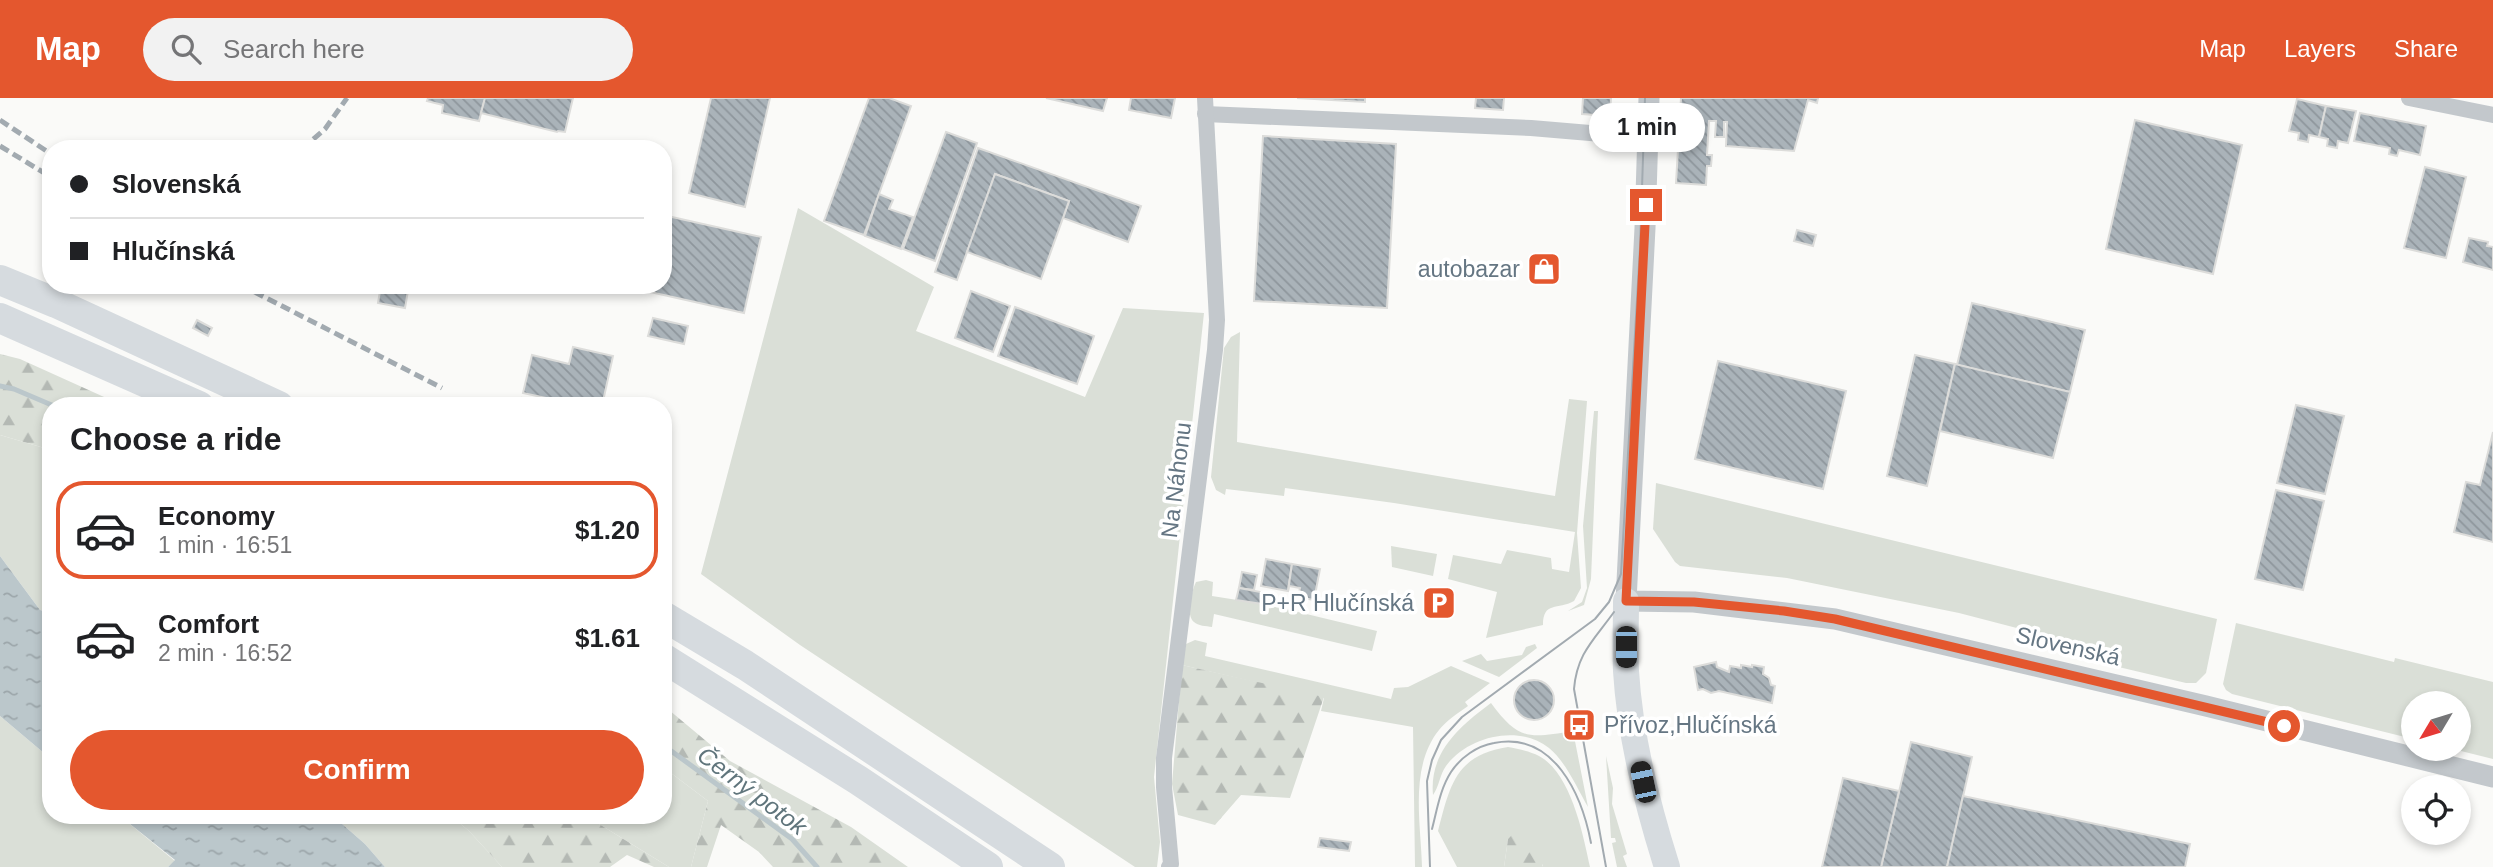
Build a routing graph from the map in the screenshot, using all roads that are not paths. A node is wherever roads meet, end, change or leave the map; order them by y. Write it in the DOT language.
graph roads {
  1 [pos="1649,98"];
  2 [pos="2409,98"];
  3 [pos="1205,106"];
  4 [pos="2493,116"];
  5 [pos="1649,138"];
  6 [pos="0,280"];
  7 [pos="0,318"];
  8 [pos="179,397"];
  9 [pos="260,397"];
  10 [pos="1626,601"];
  11 [pos="672,621"];
  12 [pos="672,664"];
  13 [pos="2493,778"];
  14 [pos="988,867"];
  15 [pos="1050,867"];
  16 [pos="1169,867"];
  17 [pos="1667,867"];
  1 -- 5 [label="street"];
  2 -- 4 [label="street"];
  3 -- 5 [label="street"];
  3 -- 16 [label="street, Na Náhonu"];
  5 -- 10 [label="street"];
  6 -- 9 [label="highway"];
  7 -- 8 [label="highway"];
  10 -- 13 [label="street, Slovenská"];
  10 -- 17 [label="main road"];
  11 -- 15 [label="highway"];
  12 -- 14 [label="highway"];
}
